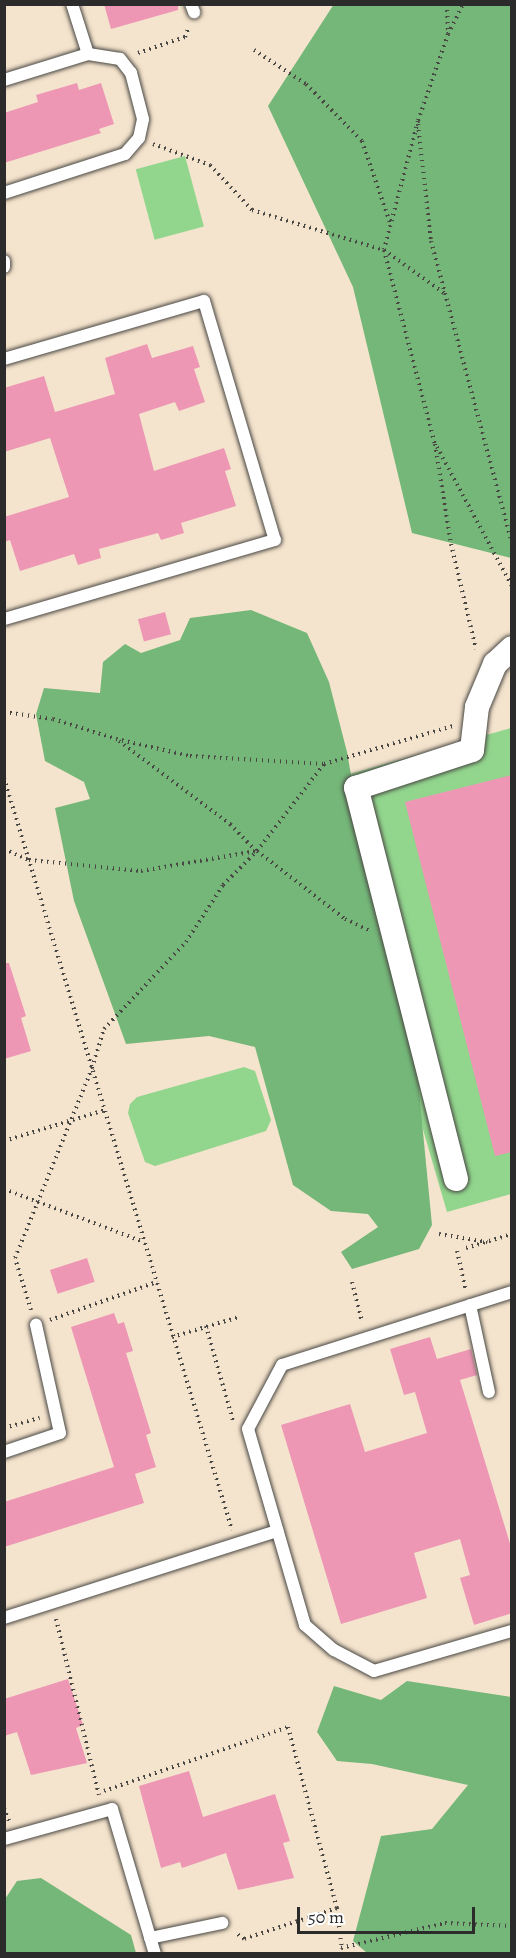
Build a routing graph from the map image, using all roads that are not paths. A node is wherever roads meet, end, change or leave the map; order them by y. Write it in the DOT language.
graph roads {
  1 [pos="72,4"];
  2 [pos="88,54"];
  3 [pos="4,80"];
  4 [pos="4,193"];
  5 [pos="4,261"];
  6 [pos="4,267"];
  7 [pos="4,359"];
  8 [pos="4,619"];
  9 [pos="512,648"];
  10 [pos="456,1179"];
  11 [pos="512,1292"];
  12 [pos="470,1305"];
  13 [pos="36,1325"];
  14 [pos="489,1392"];
  15 [pos="4,1452"];
  16 [pos="277,1531"];
  17 [pos="4,1618"];
  18 [pos="512,1631"];
  19 [pos="4,1839"];
  20 [pos="222,1923"];
  21 [pos="150,1938"];
  22 [pos="155,1953"];
  1 -- 2 [label="lane"];
  2 -- 3 [label="lane"];
  2 -- 4 [label="lane"];
  5 -- 6 [label="lane"];
  7 -- 8 [label="lane"];
  9 -- 10 [label="street"];
  11 -- 12 [label="lane"];
  12 -- 14 [label="lane"];
  12 -- 16 [label="lane"];
  13 -- 15 [label="lane"];
  16 -- 17 [label="lane"];
  16 -- 18 [label="lane"];
  19 -- 21 [label="lane"];
  20 -- 21 [label="lane"];
  21 -- 22 [label="lane"];
}
